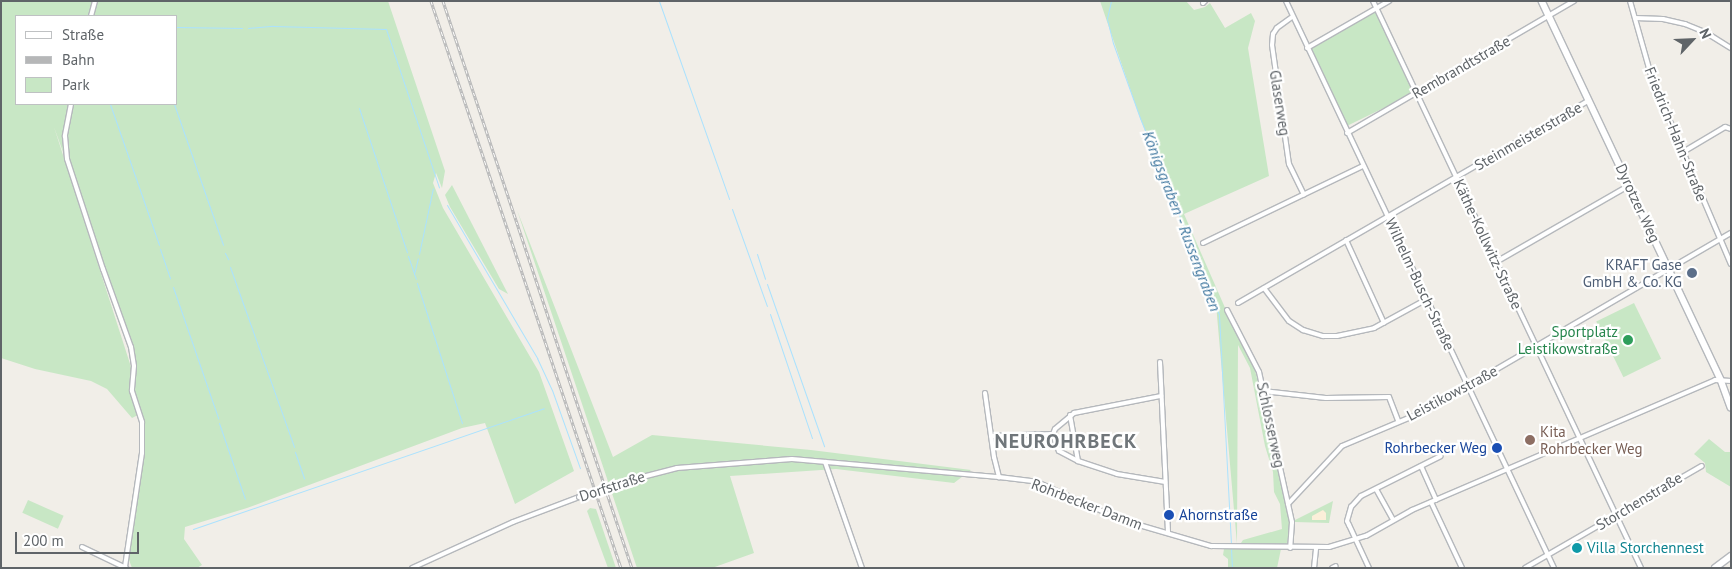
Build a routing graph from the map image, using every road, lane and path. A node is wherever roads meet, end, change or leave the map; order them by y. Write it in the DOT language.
graph roads {
  1 [pos="95,1"];
  2 [pos="1286,1"];
  3 [pos="1373,1"];
  4 [pos="1389,1"];
  5 [pos="1542,1"];
  6 [pos="1574,1"];
  7 [pos="1630,1"];
  8 [pos="1376,8"];
  9 [pos="91,15"];
  10 [pos="1549,16"];
  11 [pos="1292,17"];
  12 [pos="1635,18"];
  13 [pos="1307,48"];
  14 [pos="1731,48"];
  15 [pos="1416,93"];
  16 [pos="1589,100"];
  17 [pos="71,105"];
  18 [pos="1731,129"];
  19 [pos="1347,133"];
  20 [pos="1683,152"];
  21 [pos="1363,166"];
  22 [pos="1457,178"];
  23 [pos="1630,185"];
  24 [pos="1304,195"];
  25 [pos="1388,217"];
  26 [pos="1731,233"];
  27 [pos="1720,239"];
  28 [pos="1346,240"];
  29 [pos="1203,243"];
  30 [pos="1496,262"];
  31 [pos="1731,264"];
  32 [pos="1669,269"];
  33 [pos="1264,288"];
  34 [pos="1427,299"];
  35 [pos="1238,303"];
  36 [pos="1227,310"];
  37 [pos="1384,323"];
  38 [pos="1536,346"];
  39 [pos="1160,362"];
  40 [pos="1721,380"];
  41 [pos="1731,381"];
  42 [pos="1468,386"];
  43 [pos="1263,391"];
  44 [pos="985,394"];
  45 [pos="1161,396"];
  46 [pos="1731,407"];
  47 [pos="1070,415"];
  48 [pos="1398,422"];
  49 [pos="1053,434"];
  50 [pos="991,436"];
  51 [pos="1580,437"];
  52 [pos="1441,456"];
  53 [pos="1078,461"];
  54 [pos="825,462"];
  55 [pos="1421,466"];
  56 [pos="1702,466"];
  57 [pos="1507,468"];
  58 [pos="999,477"];
  59 [pos="1165,482"];
  60 [pos="1376,489"];
  61 [pos="1433,501"];
  62 [pos="1288,504"];
  63 [pos="1616,514"];
  64 [pos="1393,520"];
  65 [pos="1168,533"];
  66 [pos="1356,540"];
  67 [pos="82,547"];
  68 [pos="1289,547"];
  69 [pos="1316,548"];
  70 [pos="1548,555"];
  71 [pos="1731,556"];
  72 [pos="126,567"];
  73 [pos="412,568"];
  74 [pos="862,568"];
  75 [pos="1314,568"];
  76 [pos="1369,568"];
  77 [pos="1462,568"];
  78 [pos="1525,568"];
  79 [pos="1554,568"];
  80 [pos="1641,568"];
  81 [pos="1715,568"];
  1 -- 9 [label="street"];
  2 -- 11 [label="street, Wilhelm-Busch-Straße"];
  3 -- 8 [label="street, Käthe-Kollwitz-Straße"];
  4 -- 8 [label="street"];
  5 -- 10 [label="street, Dyrotzer Weg"];
  6 -- 10 [label="street, Rembrandtstraße"];
  7 -- 12 [label="street, Friedrich-Hahn-Straße"];
  8 -- 13 [label="street"];
  8 -- 15 [label="street, Käthe-Kollwitz-Straße"];
  10 -- 15 [label="street, Rembrandtstraße"];
  10 -- 16 [label="street, Dyrotzer Weg"];
  11 -- 13 [label="street, Wilhelm-Busch-Straße"];
  11 -- 24 [label="street, Glaserweg"];
  12 -- 14 [label="street"];
  12 -- 20 [label="street, Friedrich-Hahn-Straße"];
  13 -- 19 [label="street, Wilhelm-Busch-Straße"];
  15 -- 19 [label="street, Rembrandtstraße"];
  15 -- 22 [label="street, Käthe-Kollwitz-Straße"];
  16 -- 22 [label="street, Steinmeisterstraße"];
  16 -- 23 [label="street, Dyrotzer Weg"];
  17 -- 72 [label="street"];
  18 -- 20 [label="street"];
  19 -- 21 [label="street, Wilhelm-Busch-Straße"];
  20 -- 27 [label="street, Friedrich-Hahn-Straße"];
  21 -- 24 [label="street"];
  21 -- 25 [label="street, Wilhelm-Busch-Straße"];
  22 -- 25 [label="street, Steinmeisterstraße"];
  22 -- 30 [label="street, Käthe-Kollwitz-Straße"];
  23 -- 30 [label="street"];
  23 -- 32 [label="street, Dyrotzer Weg"];
  24 -- 29 [label="street"];
  25 -- 28 [label="street, Steinmeisterstraße"];
  25 -- 34 [label="street, Wilhelm-Busch-Straße"];
  26 -- 27 [label="street, Leistikowstraße"];
  27 -- 31 [label="street, Friedrich-Hahn-Straße"];
  27 -- 32 [label="street, Leistikowstraße"];
  28 -- 33 [label="street, Steinmeisterstraße"];
  28 -- 37 [label="street"];
  30 -- 38 [label="street, Käthe-Kollwitz-Straße"];
  32 -- 38 [label="street, Leistikowstraße"];
  32 -- 40 [label="street, Dyrotzer Weg"];
  33 -- 35 [label="street, Steinmeisterstraße"];
  33 -- 37 [label="street"];
  34 -- 37 [label="street"];
  34 -- 42 [label="street, Wilhelm-Busch-Straße"];
  36 -- 43 [label="street, Schlosserweg"];
  38 -- 42 [label="street, Leistikowstraße"];
  38 -- 51 [label="street, Käthe-Kollwitz-Straße"];
  39 -- 45 [label="street"];
  40 -- 41 [label="street"];
  40 -- 46 [label="street, Dyrotzer Weg"];
  40 -- 51 [label="street"];
  42 -- 48 [label="street, Leistikowstraße"];
  42 -- 57 [label="street, Wilhelm-Busch-Straße"];
  43 -- 48 [label="street"];
  43 -- 62 [label="street, Schlosserweg"];
  44 -- 50 [label="street"];
  45 -- 47 [label="street"];
  45 -- 59 [label="street"];
  47 -- 49 [label="street"];
  47 -- 53 [label="street"];
  48 -- 62 [label="street, Leistikowstraße"];
  49 -- 50 [label="street"];
  49 -- 53 [label="street"];
  50 -- 58 [label="street"];
  51 -- 57 [label="street"];
  51 -- 63 [label="street, Käthe-Kollwitz-Straße"];
  52 -- 55 [label="street"];
  53 -- 59 [label="street"];
  54 -- 58 [label="street, Rohrbecker Damm"];
  54 -- 73 [label="street, Dorfstraße, bridge"];
  54 -- 74 [label="street"];
  55 -- 60 [label="street"];
  55 -- 61 [label="street"];
  56 -- 63 [label="street, Storchenstraße"];
  57 -- 61 [label="street"];
  57 -- 70 [label="street, Wilhelm-Busch-Straße"];
  58 -- 65 [label="street, Rohrbecker Damm"];
  59 -- 65 [label="street"];
  60 -- 64 [label="street"];
  60 -- 66 [label="street"];
  61 -- 64 [label="street"];
  61 -- 77 [label="street"];
  62 -- 68 [label="street, Schlosserweg"];
  63 -- 70 [label="street, Storchenstraße"];
  63 -- 80 [label="street, Käthe-Kollwitz-Straße"];
  64 -- 66 [label="street"];
  65 -- 68 [label="street, Rohrbecker Damm"];
  66 -- 69 [label="street"];
  66 -- 76 [label="street"];
  67 -- 72 [label="street"];
  68 -- 69 [label="street"];
  69 -- 75 [label="street"];
  70 -- 78 [label="street, Storchenstraße"];
  70 -- 79 [label="street, Wilhelm-Busch-Straße"];
  71 -- 81 [label="street"];
}
